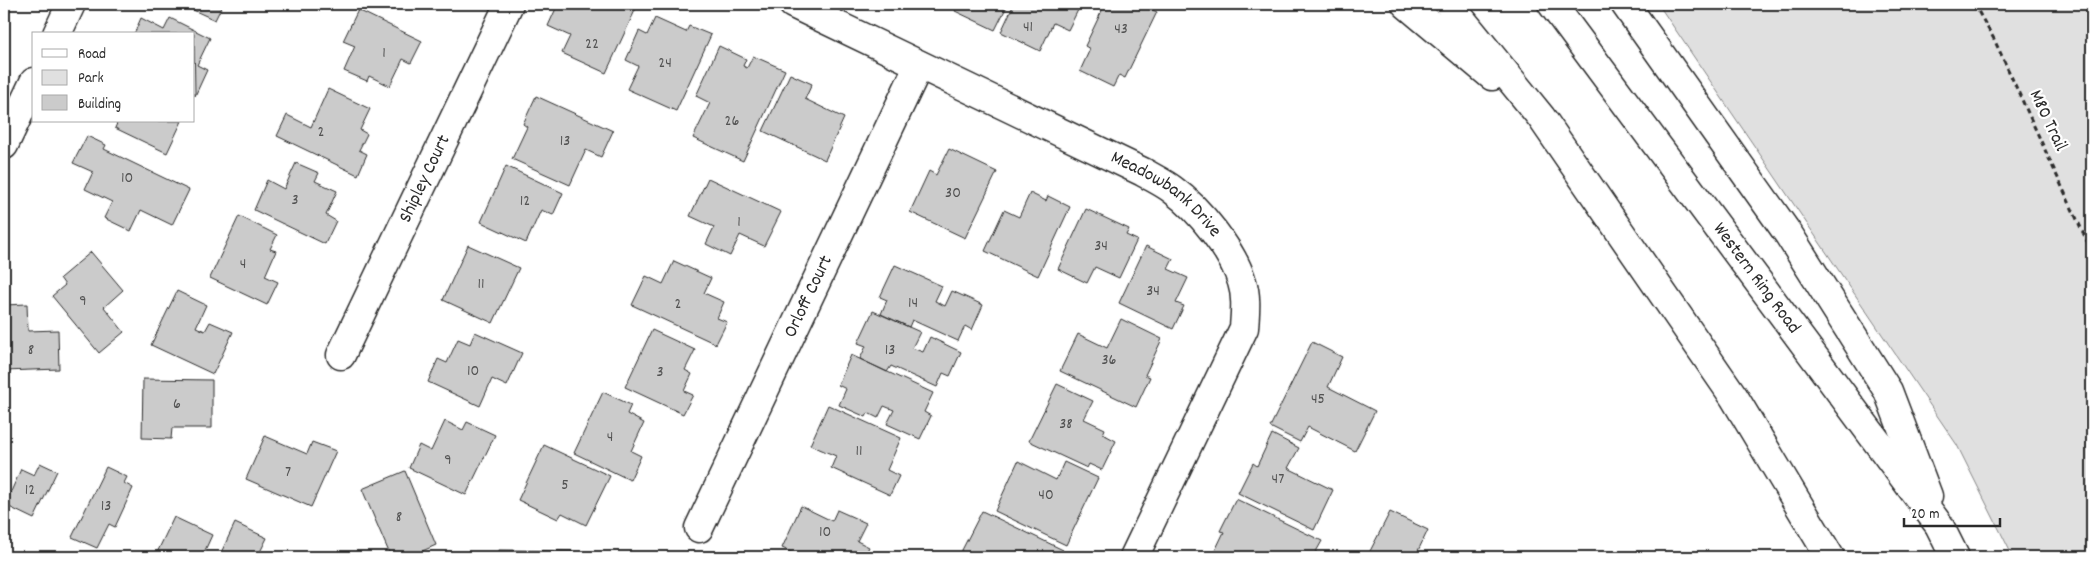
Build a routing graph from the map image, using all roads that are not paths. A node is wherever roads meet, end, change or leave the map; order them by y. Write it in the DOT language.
graph roads {
  1 [pos="71,4"];
  2 [pos="509,4"];
  3 [pos="792,4"];
  4 [pos="1406,4"];
  5 [pos="1449,4"];
  6 [pos="1552,4"];
  7 [pos="1625,4"];
  8 [pos="58,32"];
  9 [pos="919,65"];
  10 [pos="32,86"];
  11 [pos="1541,117"];
  12 [pos="4,145"];
  13 [pos="341,356"];
  14 [pos="1939,525"];
  15 [pos="699,528"];
  16 [pos="1134,557"];
  17 [pos="1830,557"];
  18 [pos="1955,557"];
  1 -- 8 [label="main road"];
  2 -- 13 [label="main road, Shipley Court"];
  3 -- 9 [label="main road, Meadowbank Drive"];
  4 -- 11 [label="main road"];
  5 -- 11 [label="main road"];
  6 -- 14 [label="main road, Western Ring Road"];
  7 -- 14 [label="main road"];
  9 -- 15 [label="main road, Orloff Court"];
  9 -- 16 [label="main road, Meadowbank Drive"];
  10 -- 12 [label="main road"];
  11 -- 17 [label="main road"];
  14 -- 18 [label="main road, Western Ring Road"];
}
